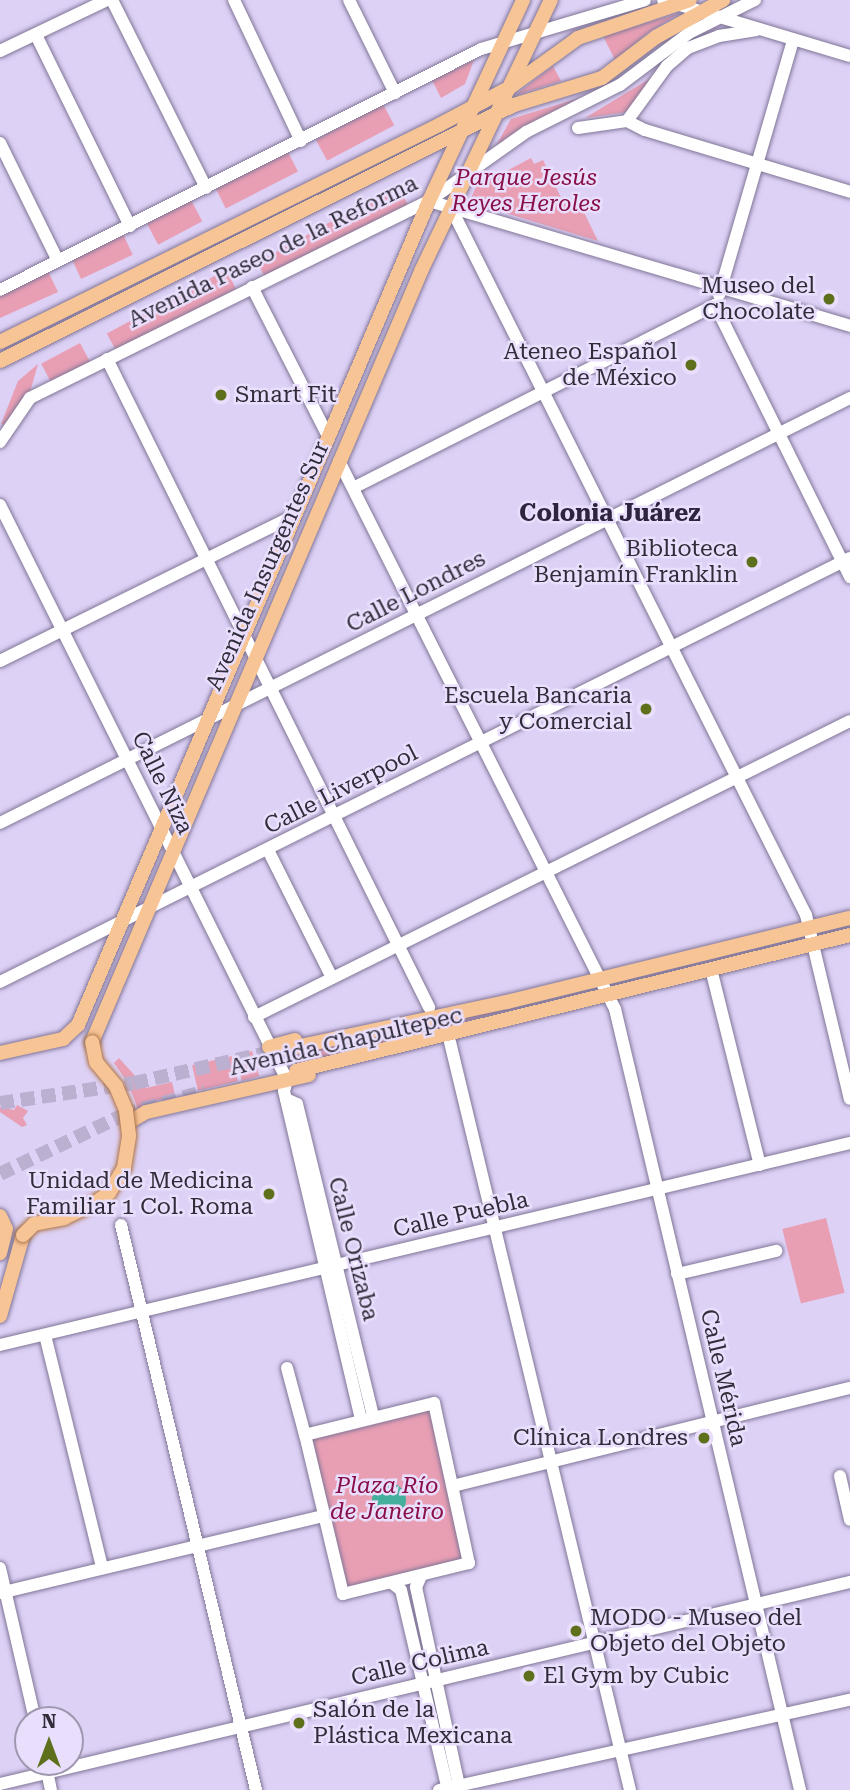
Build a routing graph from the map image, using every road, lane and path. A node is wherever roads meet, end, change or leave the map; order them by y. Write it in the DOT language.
graph roads {
  1 [pos="110,0"];
  2 [pos="234,0"];
  3 [pos="349,0"];
  4 [pos="523,0"];
  5 [pos="551,0"];
  6 [pos="645,0"];
  7 [pos="663,0"];
  8 [pos="723,0"];
  9 [pos="755,0"];
  10 [pos="609,4"];
  11 [pos="688,6"];
  12 [pos="717,18"];
  13 [pos="536,30"];
  14 [pos="757,30"];
  15 [pos="36,35"];
  16 [pos="506,39"];
  17 [pos="793,40"];
  18 [pos="850,46"];
  19 [pos="0,51"];
  20 [pos="833,51"];
  21 [pos="850,56"];
  22 [pos="509,88"];
  23 [pos="395,93"];
  24 [pos="474,106"];
  25 [pos="496,114"];
  26 [pos="628,121"];
  27 [pos="578,128"];
  28 [pos="462,131"];
  29 [pos="301,141"];
  30 [pos="0,142"];
  31 [pos="757,164"];
  32 [pos="466,176"];
  33 [pos="206,188"];
  34 [pos="850,192"];
  35 [pos="429,201"];
  36 [pos="451,208"];
  37 [pos="130,226"];
  38 [pos="58,261"];
  39 [pos="252,287"];
  40 [pos="722,288"];
  41 [pos="0,290"];
  42 [pos="715,305"];
  43 [pos="849,322"];
  44 [pos="0,342"];
  45 [pos="107,359"];
  46 [pos="0,361"];
  47 [pos="543,392"];
  48 [pos="850,398"];
  49 [pos="778,433"];
  50 [pos="328,436"];
  51 [pos="0,442"];
  52 [pos="339,461"];
  53 [pos="353,488"];
  54 [pos="0,505"];
  55 [pos="293,516"];
  56 [pos="607,520"];
  57 [pos="4,523"];
  58 [pos="208,559"];
  59 [pos="846,560"];
  60 [pos="850,578"];
  61 [pos="417,615"];
  62 [pos="63,631"];
  63 [pos="244,631"];
  64 [pos="671,647"];
  65 [pos="256,653"];
  66 [pos="0,662"];
  67 [pos="273,688"];
  68 [pos="231,709"];
  69 [pos="209,719"];
  70 [pos="850,721"];
  71 [pos="480,743"];
  72 [pos="127,760"];
  73 [pos="737,777"];
  74 [pos="336,816"];
  75 [pos="0,823"];
  76 [pos="162,829"];
  77 [pos="172,849"];
  78 [pos="268,850"];
  79 [pos="546,872"];
  80 [pos="190,888"];
  81 [pos="145,911"];
  82 [pos="850,918"];
  83 [pos="122,922"];
  84 [pos="808,927"];
  85 [pos="850,935"];
  86 [pos="812,944"];
  87 [pos="399,945"];
  88 [pos="711,969"];
  89 [pos="332,978"];
  90 [pos="600,978"];
  91 [pos="0,982"];
  92 [pos="567,985"];
  93 [pos="610,994"];
  94 [pos="574,1003"];
  95 [pos="429,1007"];
  96 [pos="254,1017"];
  97 [pos="450,1042"];
  98 [pos="269,1047"];
  99 [pos="287,1049"];
  100 [pos="0,1053"];
  101 [pos="288,1086"];
  102 [pos="850,1099"];
  103 [pos="129,1122"];
  104 [pos="850,1143"];
  105 [pos="760,1165"];
  106 [pos="658,1189"];
  107 [pos="3,1222"];
  108 [pos="121,1226"];
  109 [pos="497,1228"];
  110 [pos="776,1251"];
  111 [pos="0,1253"];
  112 [pos="331,1268"];
  113 [pos="677,1274"];
  114 [pos="141,1312"];
  115 [pos="0,1316"];
  116 [pos="45,1335"];
  117 [pos="0,1345"];
  118 [pos="287,1368"];
  119 [pos="850,1388"];
  120 [pos="367,1417"];
  121 [pos="712,1423"];
  122 [pos="305,1435"];
  123 [pos="551,1463"];
  124 [pos="840,1476"];
  125 [pos="453,1486"];
  126 [pos="322,1516"];
  127 [pos="850,1520"];
  128 [pos="197,1543"];
  129 [pos="102,1567"];
  130 [pos="0,1568"];
  131 [pos="421,1576"];
  132 [pos="850,1582"];
  133 [pos="392,1583"];
  134 [pos="3,1593"];
  135 [pos="756,1605"];
  136 [pos="594,1643"];
  137 [pos="428,1682"];
  138 [pos="850,1700"];
  139 [pos="31,1706"];
  140 [pos="782,1714"];
  141 [pos="240,1726"];
  142 [pos="621,1750"];
  143 [pos="84,1760"];
  144 [pos="23,1776"];
  145 [pos="0,1784"];
  146 [pos="451,1789"];
  147 [pos="256,1790"];
  148 [pos="630,1790"];
  149 [pos="800,1790"];
  1 -- 15 [label="street"];
  1 -- 33 [label="street"];
  2 -- 29 [label="street"];
  3 -- 23 [label="street"];
  4 -- 16 [label="main road, Avenida Insurgentes Sur"];
  5 -- 13 [label="main road, Avenida Insurgentes Sur"];
  6 -- 10 [label="street"];
  7 -- 11 [label="street"];
  8 -- 11 [label="main road, Avenida Paseo de la Reforma"];
  9 -- 12 [label="street, Avenida Paseo de la Reforma"];
  10 -- 13 [label="street"];
  11 -- 12 [label="street"];
  11 -- 22 [label="main road, Avenida Paseo de la Reforma"];
  11 -- 25 [label="main road, Avenida Paseo de la Reforma"];
  12 -- 14 [label="street"];
  12 -- 32 [label="street, Avenida Paseo de la Reforma"];
  13 -- 16 [label="street"];
  13 -- 22 [label="main road, Avenida Insurgentes Sur"];
  14 -- 17 [label="street"];
  14 -- 26 [label="street"];
  15 -- 19 [label="street"];
  15 -- 37 [label="street"];
  16 -- 23 [label="street"];
  16 -- 24 [label="main road, Avenida Insurgentes Sur"];
  17 -- 20 [label="street"];
  17 -- 31 [label="street"];
  18 -- 20 [label="street"];
  20 -- 21 [label="street"];
  22 -- 24 [label="main road, Avenida Paseo de la Reforma"];
  22 -- 25 [label="main road, Avenida Insurgentes Sur"];
  23 -- 29 [label="street"];
  24 -- 28 [label="main road, Avenida Insurgentes Sur"];
  24 -- 44 [label="main road, Avenida Paseo de la Reforma"];
  25 -- 28 [label="main road, Avenida Paseo de la Reforma"];
  25 -- 32 [label="main road, Avenida Insurgentes Sur"];
  26 -- 27 [label="street"];
  26 -- 31 [label="street"];
  28 -- 35 [label="main road, Avenida Insurgentes Sur"];
  28 -- 46 [label="main road, Avenida Paseo de la Reforma"];
  29 -- 33 [label="street"];
  30 -- 38 [label="street"];
  31 -- 34 [label="street"];
  31 -- 40 [label="street"];
  32 -- 35 [label="street, Avenida Paseo de la Reforma"];
  32 -- 36 [label="main road, Avenida Insurgentes Sur"];
  33 -- 37 [label="street"];
  35 -- 36 [label="street"];
  35 -- 39 [label="street, Avenida Paseo de la Reforma"];
  35 -- 50 [label="main road, Avenida Insurgentes Sur"];
  36 -- 40 [label="street"];
  36 -- 47 [label="street"];
  36 -- 52 [label="main road, Avenida Insurgentes Sur"];
  37 -- 38 [label="street"];
  38 -- 41 [label="street"];
  39 -- 45 [label="street, Avenida Paseo de la Reforma"];
  39 -- 50 [label="street"];
  40 -- 42 [label="street"];
  40 -- 43 [label="street"];
  42 -- 47 [label="street"];
  42 -- 49 [label="street"];
  45 -- 51 [label="street, Avenida Paseo de la Reforma"];
  45 -- 58 [label="street"];
  47 -- 53 [label="street"];
  47 -- 56 [label="street"];
  48 -- 49 [label="street, Calle Londres"];
  49 -- 56 [label="street, Calle Londres"];
  49 -- 59 [label="street"];
  50 -- 55 [label="main road, Avenida Insurgentes Sur"];
  52 -- 53 [label="street, Calle Mérida"];
  52 -- 65 [label="main road, Avenida Insurgentes Sur"];
  53 -- 61 [label="street, Calle Mérida"];
  54 -- 57 [label="street, Calle Niza"];
  55 -- 58 [label="street"];
  55 -- 63 [label="main road, Avenida Insurgentes Sur"];
  56 -- 61 [label="street, Calle Londres"];
  56 -- 64 [label="street"];
  57 -- 62 [label="street, Calle Niza"];
  58 -- 62 [label="street"];
  58 -- 63 [label="street"];
  59 -- 60 [label="street"];
  59 -- 64 [label="street, Calle Liverpool"];
  61 -- 67 [label="street, Calle Londres"];
  61 -- 71 [label="street, Calle Mérida"];
  62 -- 66 [label="street"];
  62 -- 72 [label="street, Calle Niza"];
  63 -- 65 [label="street"];
  63 -- 69 [label="main road, Avenida Insurgentes Sur"];
  64 -- 71 [label="street, Calle Liverpool"];
  64 -- 73 [label="street"];
  65 -- 67 [label="street"];
  65 -- 68 [label="main road, Avenida Insurgentes Sur"];
  67 -- 68 [label="street, Calle Londres"];
  67 -- 74 [label="street"];
  68 -- 69 [label="street, Calle Londres"];
  68 -- 77 [label="main road, Avenida Insurgentes Sur"];
  69 -- 72 [label="street, Calle Londres"];
  69 -- 76 [label="main road, Avenida Insurgentes Sur"];
  70 -- 73 [label="street"];
  71 -- 74 [label="street, Calle Liverpool"];
  71 -- 79 [label="street, Calle Mérida"];
  72 -- 75 [label="street, Calle Londres"];
  72 -- 76 [label="street, Calle Niza"];
  73 -- 79 [label="street"];
  73 -- 84 [label="street"];
  74 -- 78 [label="street, Calle Liverpool"];
  74 -- 87 [label="street"];
  76 -- 77 [label="street, Calle Niza"];
  76 -- 83 [label="main road, Avenida Insurgentes Sur"];
  77 -- 80 [label="street, Calle Niza"];
  77 -- 81 [label="main road, Avenida Insurgentes Sur"];
  78 -- 80 [label="street, Calle Liverpool"];
  78 -- 89 [label="street"];
  79 -- 87 [label="street"];
  79 -- 90 [label="street, Calle Mérida"];
  80 -- 81 [label="street, Calle Liverpool"];
  80 -- 96 [label="street, Calle Niza"];
  81 -- 83 [label="street, Calle Liverpool"];
  81 -- 103 [label="main road, Avenida Insurgentes Sur, bridge"];
  82 -- 84 [label="main road, Avenida Chapultepec"];
  83 -- 91 [label="street, Calle Liverpool"];
  83 -- 100 [label="main road, Avenida Insurgentes Sur"];
  84 -- 86 [label="street"];
  84 -- 90 [label="main road, Avenida Chapultepec"];
  85 -- 86 [label="main road, Avenida Chapultepec"];
  86 -- 88 [label="main road, Avenida Chapultepec"];
  86 -- 102 [label="street"];
  87 -- 89 [label="street"];
  87 -- 95 [label="street"];
  88 -- 93 [label="main road, Avenida Chapultepec"];
  88 -- 105 [label="street"];
  89 -- 96 [label="street"];
  90 -- 92 [label="main road, Avenida Chapultepec"];
  90 -- 93 [label="street, Calle Mérida"];
  92 -- 95 [label="main road, Avenida Chapultepec"];
  92 -- 99 [label="main road, Avenida Chapultepec"];
  93 -- 94 [label="main road, Avenida Chapultepec"];
  93 -- 106 [label="street, Calle Mérida"];
  94 -- 97 [label="main road, Avenida Chapultepec"];
  94 -- 101 [label="main road, Avenida Chapultepec"];
  95 -- 98 [label="main road, Avenida Chapultepec"];
  96 -- 98 [label="street, Calle Niza"];
  97 -- 101 [label="main road, Avenida Chapultepec"];
  97 -- 109 [label="street"];
  98 -- 101 [label="street, Calle Niza"];
  101 -- 103 [label="main road, Avenida Chapultepec"];
  101 -- 112 [label="street, Calle Orizaba"];
  103 -- 115 [label="main road, bridge"];
  104 -- 105 [label="street, Calle Puebla"];
  105 -- 106 [label="street, Calle Puebla"];
  106 -- 109 [label="street, Calle Puebla"];
  106 -- 113 [label="street, Calle Mérida"];
  107 -- 111 [label="main road"];
  108 -- 114 [label="street"];
  109 -- 112 [label="street, Calle Puebla"];
  109 -- 123 [label="street"];
  110 -- 113 [label="street"];
  112 -- 114 [label="street, Calle Puebla"];
  112 -- 120 [label="street, Calle Orizaba"];
  113 -- 121 [label="street, Calle Mérida"];
  114 -- 116 [label="street, Calle Puebla"];
  114 -- 128 [label="street"];
  116 -- 117 [label="street, Calle Puebla"];
  116 -- 129 [label="street"];
  118 -- 122 [label="street"];
  119 -- 121 [label="street"];
  120 -- 122 [label="street"];
  120 -- 125 [label="street"];
  121 -- 123 [label="street"];
  121 -- 135 [label="street, Calle Mérida"];
  122 -- 126 [label="street"];
  123 -- 125 [label="street"];
  123 -- 136 [label="street"];
  124 -- 127 [label="street"];
  125 -- 131 [label="street"];
  126 -- 128 [label="street"];
  126 -- 133 [label="street"];
  128 -- 129 [label="street"];
  128 -- 141 [label="street"];
  129 -- 134 [label="street"];
  130 -- 134 [label="street"];
  131 -- 133 [label="street"];
  131 -- 137 [label="street"];
  132 -- 135 [label="street, Calle Colima"];
  133 -- 137 [label="street"];
  134 -- 139 [label="street"];
  135 -- 136 [label="street, Calle Colima"];
  135 -- 140 [label="street, Calle Mérida"];
  136 -- 137 [label="street, Calle Colima"];
  136 -- 142 [label="street"];
  137 -- 141 [label="street, Calle Colima"];
  137 -- 146 [label="street"];
  138 -- 140 [label="street"];
  140 -- 142 [label="street"];
  140 -- 149 [label="street, Calle Mérida"];
  141 -- 143 [label="street, Calle Colima"];
  141 -- 147 [label="street"];
  142 -- 146 [label="street"];
  142 -- 148 [label="street"];
  144 -- 145 [label="street, Calle Colima"];
}
